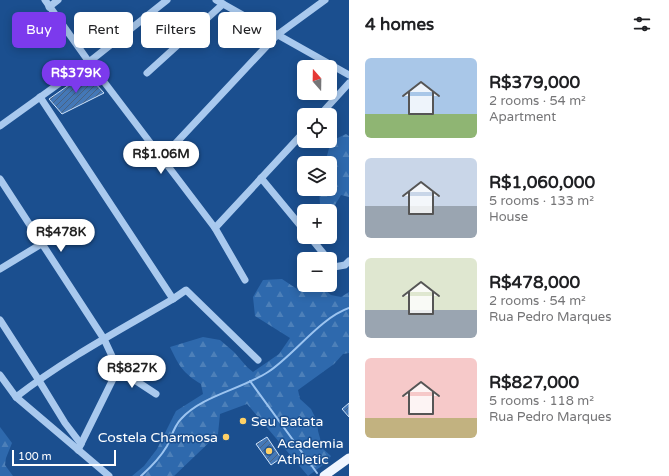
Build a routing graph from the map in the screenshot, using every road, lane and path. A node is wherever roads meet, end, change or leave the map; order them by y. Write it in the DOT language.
graph roads {
  1 [pos="45,0"];
  2 [pos="58,0"];
  3 [pos="167,0"];
  4 [pos="216,0"];
  5 [pos="325,0"];
  6 [pos="223,4"];
  7 [pos="49,7"];
  8 [pos="277,35"];
  9 [pos="89,62"];
  10 [pos="147,73"];
  11 [pos="349,75"];
  12 [pos="349,83"];
  13 [pos="40,97"];
  14 [pos="326,108"];
  15 [pos="0,126"];
  16 [pos="297,139"];
  17 [pos="161,159"];
  18 [pos="261,178"];
  19 [pos="0,179"];
  20 [pos="297,222"];
  21 [pos="214,228"];
  22 [pos="43,243"];
  23 [pos="316,244"];
  24 [pos="322,252"];
  25 [pos="349,261"];
  26 [pos="337,266"];
  27 [pos="0,269"];
  28 [pos="245,280"];
  29 [pos="173,299"];
  30 [pos="0,320"];
  31 [pos="104,338"];
  32 [pos="258,360"];
  33 [pos="118,369"];
  34 [pos="0,375"];
  35 [pos="38,379"];
  36 [pos="156,394"];
  37 [pos="16,397"];
  38 [pos="80,447"];
  39 [pos="349,458"];
  40 [pos="109,476"];
  41 [pos="324,476"];
  1 -- 7 [label="street"];
  2 -- 7 [label="street"];
  3 -- 9 [label="street"];
  4 -- 6 [label="street"];
  5 -- 8 [label="street"];
  6 -- 8 [label="street"];
  6 -- 10 [label="street"];
  7 -- 9 [label="street"];
  8 -- 11 [label="street"];
  8 -- 17 [label="street"];
  9 -- 13 [label="street"];
  9 -- 17 [label="street"];
  12 -- 14 [label="street"];
  13 -- 15 [label="street"];
  13 -- 29 [label="street"];
  16 -- 18 [label="street"];
  17 -- 21 [label="street"];
  18 -- 20 [label="street"];
  18 -- 21 [label="street"];
  19 -- 22 [label="street"];
  21 -- 28 [label="street"];
  22 -- 27 [label="street"];
  22 -- 31 [label="street"];
  23 -- 24 [label="street"];
  25 -- 26 [label="street"];
  29 -- 31 [label="street"];
  29 -- 32 [label="street"];
  30 -- 35 [label="street"];
  31 -- 33 [label="street"];
  31 -- 35 [label="street"];
  33 -- 36 [label="street"];
  33 -- 38 [label="street"];
  34 -- 37 [label="street"];
  35 -- 37 [label="street"];
  35 -- 38 [label="street"];
  37 -- 38 [label="street"];
  38 -- 40 [label="street"];
  39 -- 41 [label="main road"];
}
